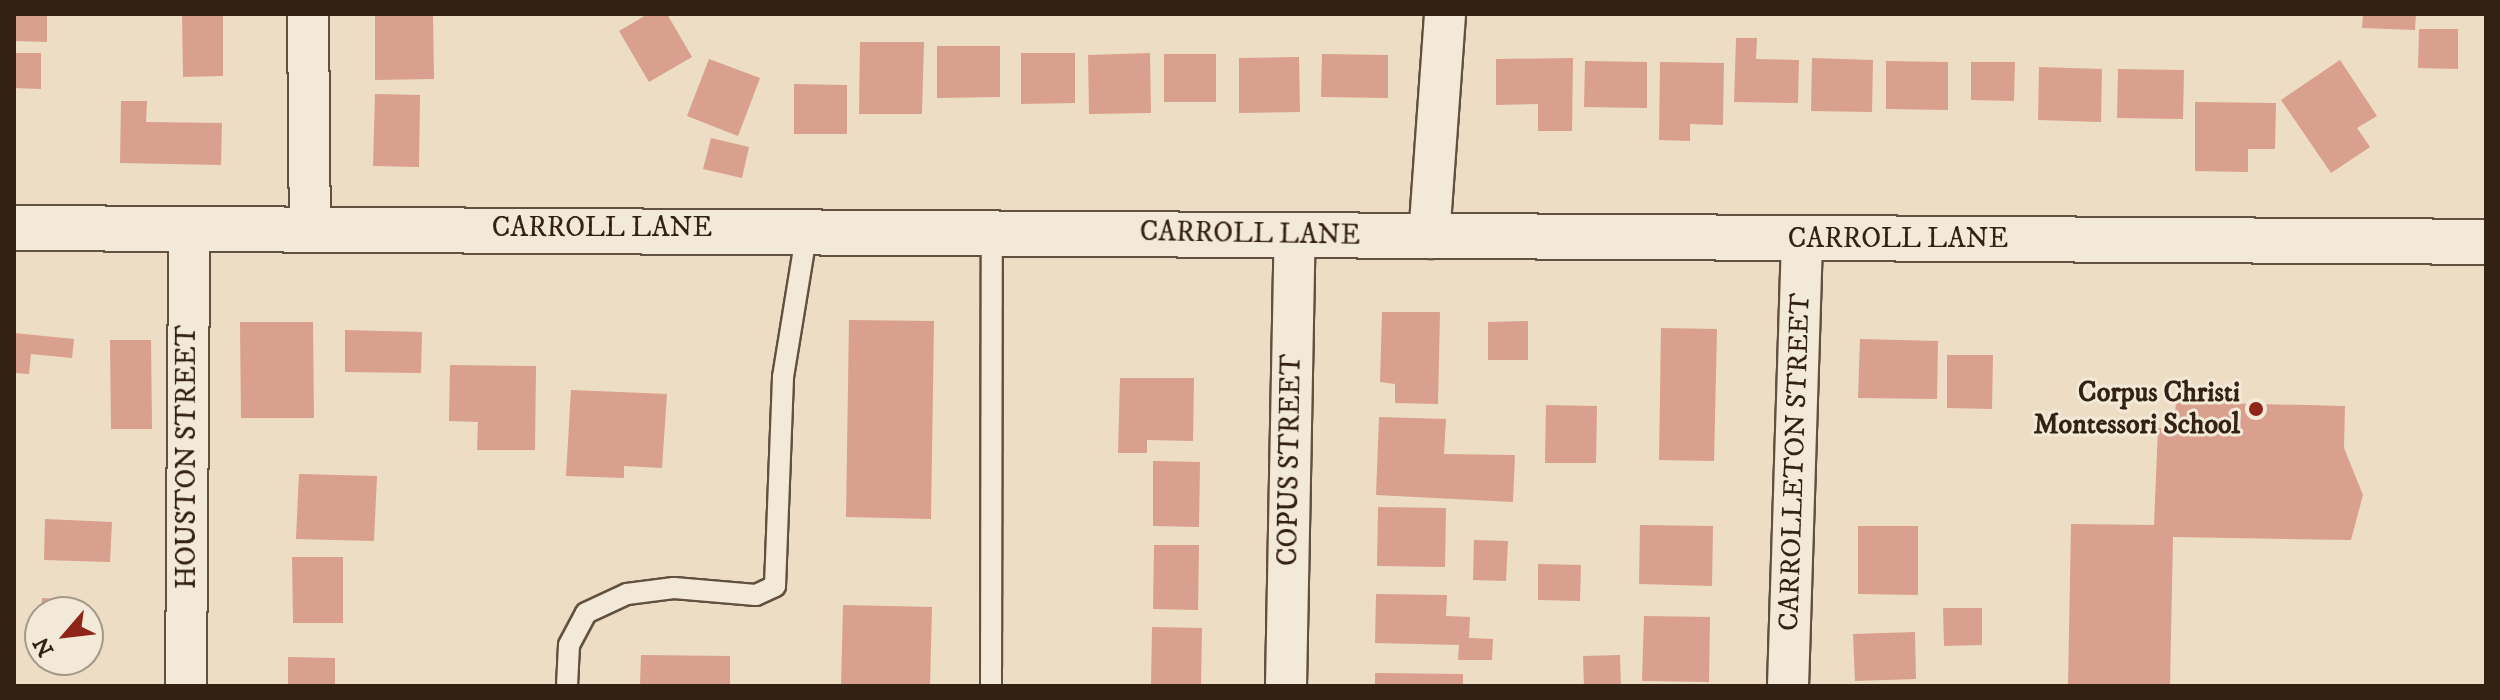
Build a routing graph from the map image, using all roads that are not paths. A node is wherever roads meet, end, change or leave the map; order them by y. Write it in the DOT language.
graph roads {
  1 [pos="308,14"];
  2 [pos="1445,14"];
  3 [pos="310,226"];
  4 [pos="14,228"];
  5 [pos="189,229"];
  6 [pos="807,230"];
  7 [pos="992,231"];
  8 [pos="1295,233"];
  9 [pos="1429,238"];
  10 [pos="1802,239"];
  11 [pos="2486,242"];
  12 [pos="186,686"];
  13 [pos="567,686"];
  14 [pos="991,686"];
  15 [pos="1286,686"];
  16 [pos="1788,686"];
  1 -- 3 [label="street"];
  2 -- 9 [label="street"];
  3 -- 5 [label="street, CARROLL LANE"];
  3 -- 6 [label="street, CARROLL LANE"];
  4 -- 5 [label="street, CARROLL LANE"];
  5 -- 12 [label="street, HOUSTON STREET"];
  6 -- 7 [label="street, CARROLL LANE"];
  6 -- 13 [label="lane"];
  7 -- 8 [label="street, CARROLL LANE"];
  7 -- 14 [label="lane"];
  8 -- 9 [label="street, CARROLL LANE"];
  8 -- 15 [label="street, COPUS STREET"];
  9 -- 10 [label="street, CARROLL LANE"];
  10 -- 11 [label="street, CARROLL LANE"];
  10 -- 16 [label="street, CARROLLETON STREET"];
}
